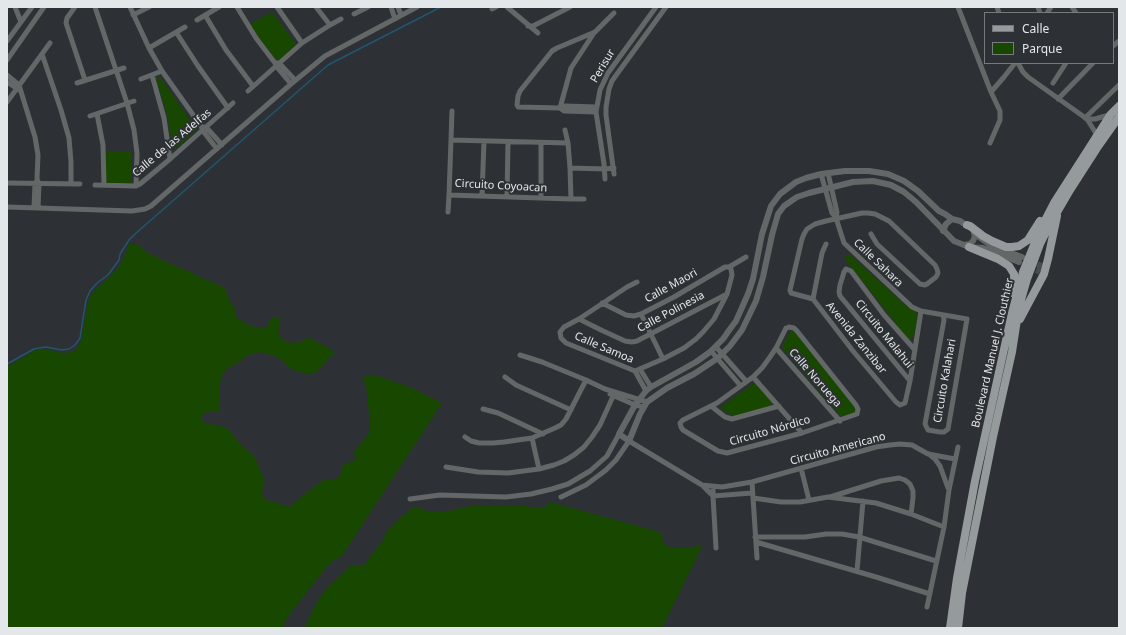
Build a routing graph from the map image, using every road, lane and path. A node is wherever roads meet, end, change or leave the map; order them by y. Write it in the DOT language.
graph roads {
  1 [pos="15,7"];
  2 [pos="32,7"];
  3 [pos="44,7"];
  4 [pos="75,7"];
  5 [pos="95,7"];
  6 [pos="130,7"];
  7 [pos="149,7"];
  8 [pos="219,7"];
  9 [pos="237,7"];
  10 [pos="277,7"];
  11 [pos="316,7"];
  12 [pos="368,7"];
  13 [pos="391,7"];
  14 [pos="398,7"];
  15 [pos="417,7"];
  16 [pos="507,7"];
  17 [pos="570,7"];
  18 [pos="656,7"];
  19 [pos="666,7"];
  20 [pos="958,7"];
  21 [pos="359,9"];
  22 [pos="614,13"];
  23 [pos="354,14"];
  24 [pos="133,15"];
  25 [pos="205,15"];
  26 [pos="401,15"];
  27 [pos="342,19"];
  28 [pos="395,19"];
  29 [pos="197,20"];
  30 [pos="22,22"];
  31 [pos="330,25"];
  32 [pos="528,26"];
  33 [pos="185,27"];
  34 [pos="176,32"];
  35 [pos="595,32"];
  36 [pos="538,33"];
  37 [pos="7,41"];
  38 [pos="50,43"];
  39 [pos="302,43"];
  40 [pos="149,48"];
  41 [pos="42,54"];
  42 [pos="7,60"];
  43 [pos="277,64"];
  44 [pos="1014,64"];
  45 [pos="1019,64"];
  46 [pos="1065,64"];
  47 [pos="1092,64"];
  48 [pos="124,68"];
  49 [pos="116,71"];
  50 [pos="162,71"];
  51 [pos="7,75"];
  52 [pos="152,75"];
  53 [pos="141,79"];
  54 [pos="86,80"];
  55 [pos="7,82"];
  56 [pos="77,82"];
  57 [pos="293,82"];
  58 [pos="1052,84"];
  59 [pos="1119,85"];
  60 [pos="254,86"];
  61 [pos="19,88"];
  62 [pos="248,91"];
  63 [pos="991,92"];
  64 [pos="1058,98"];
  65 [pos="134,100"];
  66 [pos="7,102"];
  67 [pos="127,103"];
  68 [pos="233,103"];
  69 [pos="1119,106"];
  70 [pos="228,108"];
  71 [pos="560,108"];
  72 [pos="596,110"];
  73 [pos="452,111"];
  74 [pos="97,114"];
  75 [pos="1115,115"];
  76 [pos="90,116"];
  77 [pos="1086,118"];
  78 [pos="203,128"];
  79 [pos="565,130"];
  80 [pos="1097,135"];
  81 [pos="451,140"];
  82 [pos="484,141"];
  83 [pos="508,142"];
  84 [pos="541,142"];
  85 [pos="568,143"];
  86 [pos="990,143"];
  87 [pos="220,147"];
  88 [pos="170,160"];
  89 [pos="570,168"];
  90 [pos="614,168"];
  91 [pos="605,169"];
  92 [pos="614,174"];
  93 [pos="825,174"];
  94 [pos="605,178"];
  95 [pos="37,182"];
  96 [pos="7,183"];
  97 [pos="70,184"];
  98 [pos="80,184"];
  99 [pos="95,185"];
  100 [pos="104,185"];
  101 [pos="136,186"];
  102 [pos="832,187"];
  103 [pos="824,188"];
  104 [pos="449,195"];
  105 [pos="482,196"];
  106 [pos="506,197"];
  107 [pos="541,198"];
  108 [pos="571,199"];
  109 [pos="584,199"];
  110 [pos="774,200"];
  111 [pos="836,203"];
  112 [pos="829,205"];
  113 [pos="784,206"];
  114 [pos="1056,206"];
  115 [pos="7,207"];
  116 [pos="36,208"];
  117 [pos="448,212"];
  118 [pos="836,218"];
  119 [pos="952,219"];
  120 [pos="967,225"];
  121 [pos="943,231"];
  122 [pos="974,233"];
  123 [pos="871,234"];
  124 [pos="826,244"];
  125 [pos="966,246"];
  126 [pos="746,257"];
  127 [pos="729,267"];
  128 [pos="637,282"];
  129 [pos="727,294"];
  130 [pos="812,299"];
  131 [pos="602,303"];
  132 [pos="921,311"];
  133 [pos="1012,313"];
  134 [pos="641,314"];
  135 [pos="943,315"];
  136 [pos="579,319"];
  137 [pos="1016,327"];
  138 [pos="651,334"];
  139 [pos="776,348"];
  140 [pos="713,349"];
  141 [pos="915,350"];
  142 [pos="520,355"];
  143 [pos="720,356"];
  144 [pos="663,359"];
  145 [pos="637,370"];
  146 [pos="505,377"];
  147 [pos="753,377"];
  148 [pos="586,380"];
  149 [pos="746,381"];
  150 [pos="910,381"];
  151 [pos="740,386"];
  152 [pos="649,389"];
  153 [pos="614,394"];
  154 [pos="637,402"];
  155 [pos="646,405"];
  156 [pos="711,406"];
  157 [pos="779,406"];
  158 [pos="483,409"];
  159 [pos="571,410"];
  160 [pos="840,421"];
  161 [pos="543,434"];
  162 [pos="619,434"];
  163 [pos="802,434"];
  164 [pos="465,437"];
  165 [pos="532,438"];
  166 [pos="629,441"];
  167 [pos="958,447"];
  168 [pos="928,454"];
  169 [pos="955,459"];
  170 [pos="446,467"];
  171 [pos="801,468"];
  172 [pos="539,469"];
  173 [pos="752,482"];
  174 [pos="702,486"];
  175 [pos="713,487"];
  176 [pos="949,490"];
  177 [pos="712,496"];
  178 [pos="753,496"];
  179 [pos="828,497"];
  180 [pos="561,498"];
  181 [pos="410,499"];
  182 [pos="809,500"];
  183 [pos="863,502"];
  184 [pos="911,514"];
  185 [pos="944,526"];
  186 [pos="859,537"];
  187 [pos="755,540"];
  188 [pos="716,548"];
  189 [pos="756,558"];
  190 [pos="936,561"];
  191 [pos="857,571"];
  192 [pos="930,594"];
  193 [pos="927,607"];
  194 [pos="950,628"];
  195 [pos="958,628"];
  1 -- 30 [label="street"];
  2 -- 30 [label="street"];
  3 -- 42 [label="street"];
  4 -- 54 [label="street"];
  5 -- 49 [label="street"];
  6 -- 24 [label="street"];
  7 -- 24 [label="street"];
  8 -- 25 [label="street"];
  9 -- 43 [label="street"];
  10 -- 39 [label="street"];
  11 -- 31 [label="street"];
  12 -- 21 [label="street"];
  13 -- 28 [label="street"];
  14 -- 26 [label="street"];
  15 -- 26 [label="street"];
  16 -- 32 [label="street"];
  17 -- 32 [label="street"];
  18 -- 72 [label="street, Perisur"];
  19 -- 90 [label="street, Perisur"];
  20 -- 63 [label="street"];
  21 -- 23 [label="street"];
  22 -- 35 [label="street"];
  24 -- 40 [label="street"];
  25 -- 29 [label="street"];
  25 -- 60 [label="street"];
  26 -- 28 [label="street"];
  27 -- 31 [label="street"];
  28 -- 57 [label="street"];
  30 -- 37 [label="street"];
  31 -- 39 [label="street"];
  32 -- 36 [label="street"];
  33 -- 34 [label="street"];
  34 -- 40 [label="street"];
  34 -- 70 [label="street"];
  35 -- 71 [label="street"];
  35 -- 71 [label="street"];
  38 -- 41 [label="street"];
  39 -- 43 [label="street"];
  40 -- 50 [label="street"];
  41 -- 61 [label="street"];
  41 -- 97 [label="street"];
  43 -- 57 [label="street"];
  43 -- 60 [label="street"];
  44 -- 63 [label="street"];
  45 -- 64 [label="street"];
  46 -- 58 [label="street"];
  47 -- 64 [label="street"];
  48 -- 49 [label="street"];
  49 -- 54 [label="street"];
  49 -- 67 [label="street"];
  50 -- 52 [label="street"];
  50 -- 78 [label="street"];
  51 -- 61 [label="street"];
  52 -- 53 [label="street"];
  52 -- 88 [label="street"];
  54 -- 56 [label="street"];
  55 -- 61 [label="street"];
  57 -- 87 [label="street"];
  59 -- 77 [label="street"];
  60 -- 62 [label="street"];
  61 -- 66 [label="street"];
  61 -- 95 [label="street"];
  63 -- 86 [label="street"];
  64 -- 77 [label="street"];
  65 -- 67 [label="street"];
  67 -- 74 [label="street"];
  67 -- 101 [label="street"];
  68 -- 70 [label="street, Calle de las Adelfas"];
  69 -- 75 [label="main road, Boulevard Manuel J. Clouthier"];
  70 -- 78 [label="street, Calle de las Adelfas"];
  71 -- 72 [label="street"];
  72 -- 91 [label="street, Perisur"];
  73 -- 81 [label="street, Circuito Coyoacan"];
  74 -- 76 [label="street"];
  74 -- 100 [label="street"];
  75 -- 77 [label="street"];
  75 -- 80 [label="main road, Boulevard Manuel J. Clouthier"];
  75 -- 114 [label="main road, Boulevard Manuel J. Clouthier"];
  77 -- 80 [label="street"];
  78 -- 87 [label="street"];
  78 -- 88 [label="street, Calle de las Adelfas"];
  79 -- 85 [label="street"];
  80 -- 114 [label="main road, Boulevard Manuel J. Clouthier"];
  81 -- 82 [label="street"];
  81 -- 104 [label="street, Circuito Coyoacan"];
  82 -- 83 [label="street"];
  82 -- 105 [label="street"];
  83 -- 84 [label="street"];
  83 -- 106 [label="street"];
  84 -- 85 [label="street"];
  84 -- 107 [label="street"];
  85 -- 89 [label="street"];
  87 -- 116 [label="street"];
  88 -- 101 [label="street, Calle de las Adelfas"];
  89 -- 91 [label="street"];
  89 -- 108 [label="street"];
  90 -- 91 [label="street"];
  90 -- 92 [label="street, Perisur"];
  91 -- 94 [label="street, Perisur"];
  93 -- 102 [label="street"];
  93 -- 103 [label="street"];
  93 -- 110 [label="street"];
  93 -- 119 [label="street"];
  95 -- 96 [label="street"];
  95 -- 97 [label="street"];
  95 -- 116 [label="street"];
  97 -- 98 [label="street"];
  99 -- 100 [label="street, Calle de las Adelfas"];
  100 -- 101 [label="street, Calle de las Adelfas"];
  102 -- 103 [label="street"];
  102 -- 111 [label="street"];
  102 -- 121 [label="street"];
  103 -- 112 [label="street"];
  103 -- 113 [label="street"];
  104 -- 105 [label="street, Circuito Coyoacan"];
  104 -- 117 [label="street"];
  105 -- 106 [label="street, Circuito Coyoacan"];
  106 -- 107 [label="street, Circuito Coyoacan"];
  107 -- 108 [label="street, Circuito Coyoacan"];
  108 -- 109 [label="street, Circuito Coyoacan"];
  110 -- 113 [label="street"];
  110 -- 140 [label="street"];
  111 -- 112 [label="street"];
  111 -- 118 [label="street"];
  112 -- 118 [label="street"];
  113 -- 143 [label="street"];
  114 -- 120 [label="main road"];
  114 -- 133 [label="main road, Boulevard Manuel J. Clouthier"];
  114 -- 137 [label="main road, Boulevard Manuel J. Clouthier"];
  114 -- 137 [label="main road"];
  115 -- 116 [label="street"];
  118 -- 123 [label="street"];
  118 -- 130 [label="street, Avenida Zanzibar"];
  118 -- 132 [label="street, Calle Sahara"];
  119 -- 120 [label="street"];
  119 -- 121 [label="street"];
  120 -- 122 [label="street"];
  121 -- 125 [label="street"];
  122 -- 125 [label="street"];
  122 -- 125 [label="street"];
  124 -- 130 [label="street"];
  125 -- 133 [label="main road"];
  126 -- 127 [label="street, Calle Maori"];
  127 -- 129 [label="street, Calle Samoa"];
  127 -- 134 [label="street, Calle Maori"];
  128 -- 131 [label="street"];
  129 -- 138 [label="street, Calle Polinesia"];
  129 -- 144 [label="street, Calle Samoa"];
  130 -- 150 [label="street, Avenida Zanzibar"];
  131 -- 134 [label="street, Calle Maori"];
  131 -- 136 [label="street"];
  132 -- 135 [label="street, Circuito Kalahari"];
  132 -- 141 [label="street"];
  133 -- 194 [label="main road, Boulevard Manuel J. Clouthier"];
  134 -- 138 [label="street"];
  135 -- 135 [label="street, Circuito Kalahari"];
  136 -- 138 [label="street, Calle Polinesia"];
  136 -- 145 [label="street, Calle Samoa"];
  137 -- 195 [label="main road, Boulevard Manuel J. Clouthier"];
  138 -- 144 [label="street"];
  139 -- 147 [label="street, Circuito Nórdico"];
  139 -- 160 [label="street, Calle Noruega"];
  139 -- 160 [label="street, Circuito Nórdico"];
  140 -- 143 [label="street"];
  140 -- 152 [label="street"];
  141 -- 150 [label="street"];
  141 -- 150 [label="street, Circuito Malahui"];
  142 -- 148 [label="street"];
  143 -- 149 [label="street"];
  143 -- 151 [label="street"];
  143 -- 155 [label="street"];
  144 -- 145 [label="street, Calle Samoa"];
  145 -- 152 [label="street"];
  146 -- 159 [label="street"];
  147 -- 149 [label="street, Circuito Nórdico"];
  147 -- 157 [label="street"];
  148 -- 153 [label="street"];
  148 -- 159 [label="street"];
  149 -- 151 [label="street, Circuito Nórdico"];
  151 -- 156 [label="street, Circuito Nórdico"];
  152 -- 154 [label="street"];
  153 -- 154 [label="street"];
  153 -- 172 [label="street"];
  154 -- 155 [label="street"];
  154 -- 162 [label="street"];
  155 -- 166 [label="street"];
  156 -- 157 [label="street"];
  156 -- 163 [label="street, Circuito Nórdico"];
  157 -- 163 [label="street"];
  158 -- 161 [label="street"];
  159 -- 161 [label="street"];
  160 -- 163 [label="street, Circuito Nórdico"];
  161 -- 165 [label="street"];
  162 -- 166 [label="street"];
  162 -- 181 [label="street"];
  164 -- 165 [label="street"];
  165 -- 172 [label="street"];
  166 -- 174 [label="street"];
  166 -- 180 [label="street"];
  167 -- 169 [label="street, Circuito Americano"];
  168 -- 169 [label="street, Circuito Americano"];
  168 -- 171 [label="street, Circuito Americano"];
  168 -- 176 [label="street, Circuito Americano"];
  169 -- 176 [label="street, Circuito Americano"];
  170 -- 172 [label="street"];
  171 -- 173 [label="street, Circuito Americano"];
  171 -- 182 [label="street"];
  173 -- 175 [label="street, Circuito Americano"];
  173 -- 178 [label="street"];
  174 -- 175 [label="street, Circuito Americano"];
  174 -- 177 [label="street"];
  175 -- 177 [label="street"];
  176 -- 185 [label="street, Circuito Americano"];
  177 -- 178 [label="street"];
  177 -- 188 [label="street"];
  178 -- 182 [label="street"];
  178 -- 187 [label="street"];
  179 -- 182 [label="street"];
  179 -- 183 [label="street"];
  179 -- 184 [label="street"];
  183 -- 184 [label="street"];
  183 -- 186 [label="street"];
  184 -- 185 [label="street"];
  185 -- 190 [label="street, Circuito Americano"];
  186 -- 187 [label="street"];
  186 -- 190 [label="street"];
  186 -- 191 [label="street"];
  187 -- 189 [label="street"];
  187 -- 191 [label="street"];
  190 -- 192 [label="street, Circuito Americano"];
  191 -- 192 [label="street"];
  192 -- 193 [label="street, Circuito Americano"];
}
